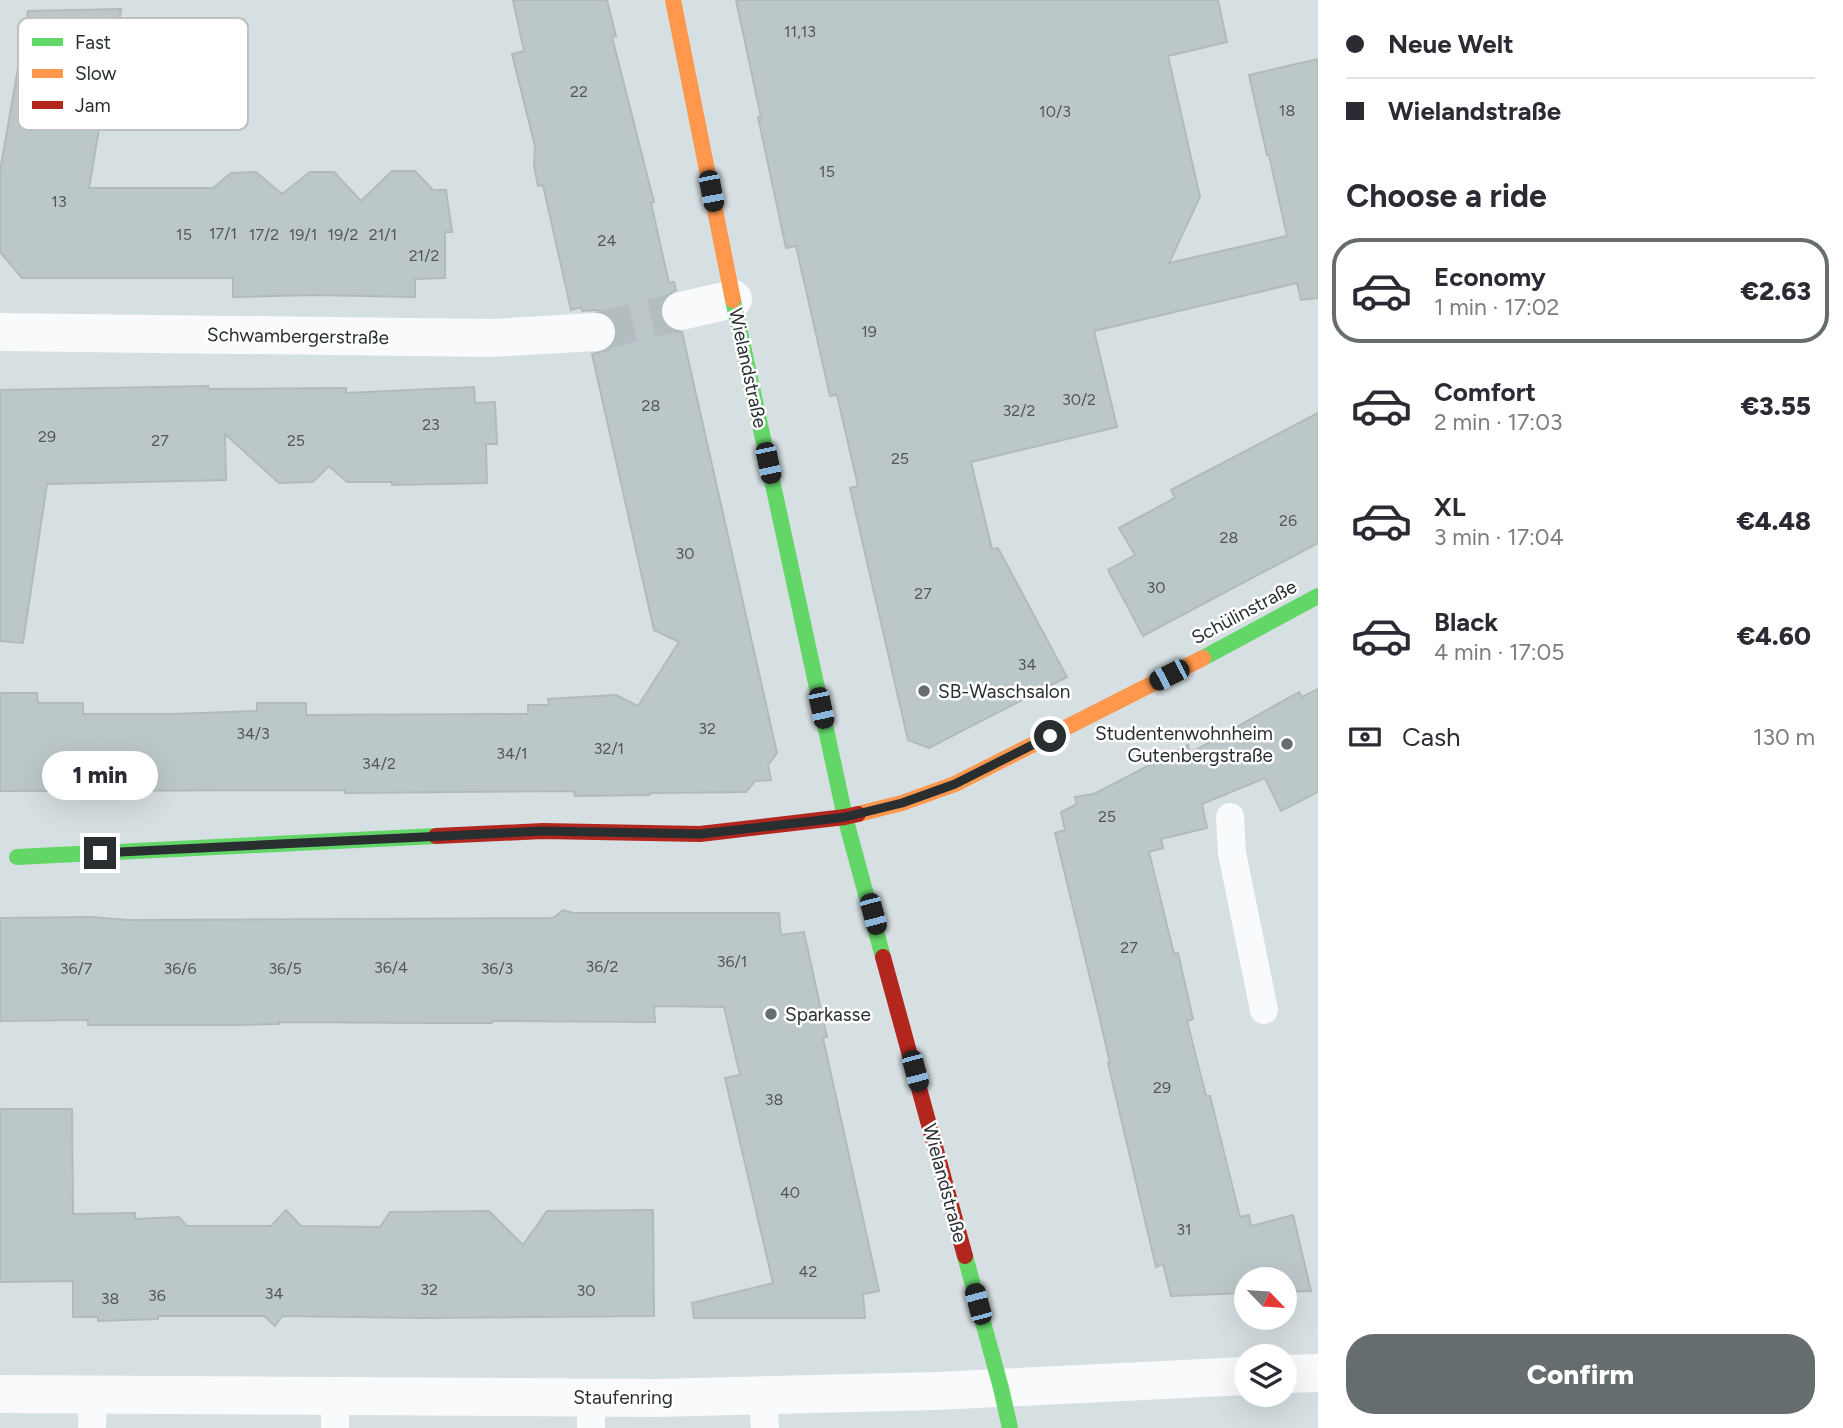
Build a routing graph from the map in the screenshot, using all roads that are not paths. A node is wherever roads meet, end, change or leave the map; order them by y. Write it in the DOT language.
graph roads {
  1 [pos="673,0"];
  2 [pos="733,299"];
  3 [pos="681,311"];
  4 [pos="0,332"];
  5 [pos="596,332"];
  6 [pos="1318,596"];
  7 [pos="845,817"];
  8 [pos="1230,817"];
  9 [pos="9,857"];
  10 [pos="1264,1010"];
  11 [pos="1318,1373"];
  12 [pos="1297,1374"];
  13 [pos="1234,1376"];
  14 [pos="1001,1388"];
  15 [pos="0,1394"];
  16 [pos="92,1411"];
  17 [pos="335,1412"];
  18 [pos="764,1412"];
  19 [pos="591,1413"];
  20 [pos="1010,1428"];
  1 -- 2 [label="street, Wielandstraße"];
  2 -- 3 [label="street"];
  2 -- 7 [label="street, Wielandstraße"];
  4 -- 5 [label="street, Schwambergerstraße"];
  6 -- 7 [label="street, Schülinstraße"];
  7 -- 9 [label="street"];
  7 -- 14 [label="street, Wielandstraße"];
  8 -- 10 [label="lane"];
  11 -- 12 [label="street"];
  13 -- 14 [label="street, Staufenring"];
  14 -- 18 [label="street, Staufenring"];
  14 -- 20 [label="street, Wielandstraße"];
  15 -- 16 [label="street, Staufenring"];
  16 -- 17 [label="street, Staufenring"];
  17 -- 19 [label="street, Staufenring"];
  18 -- 19 [label="street, Staufenring"];
}
